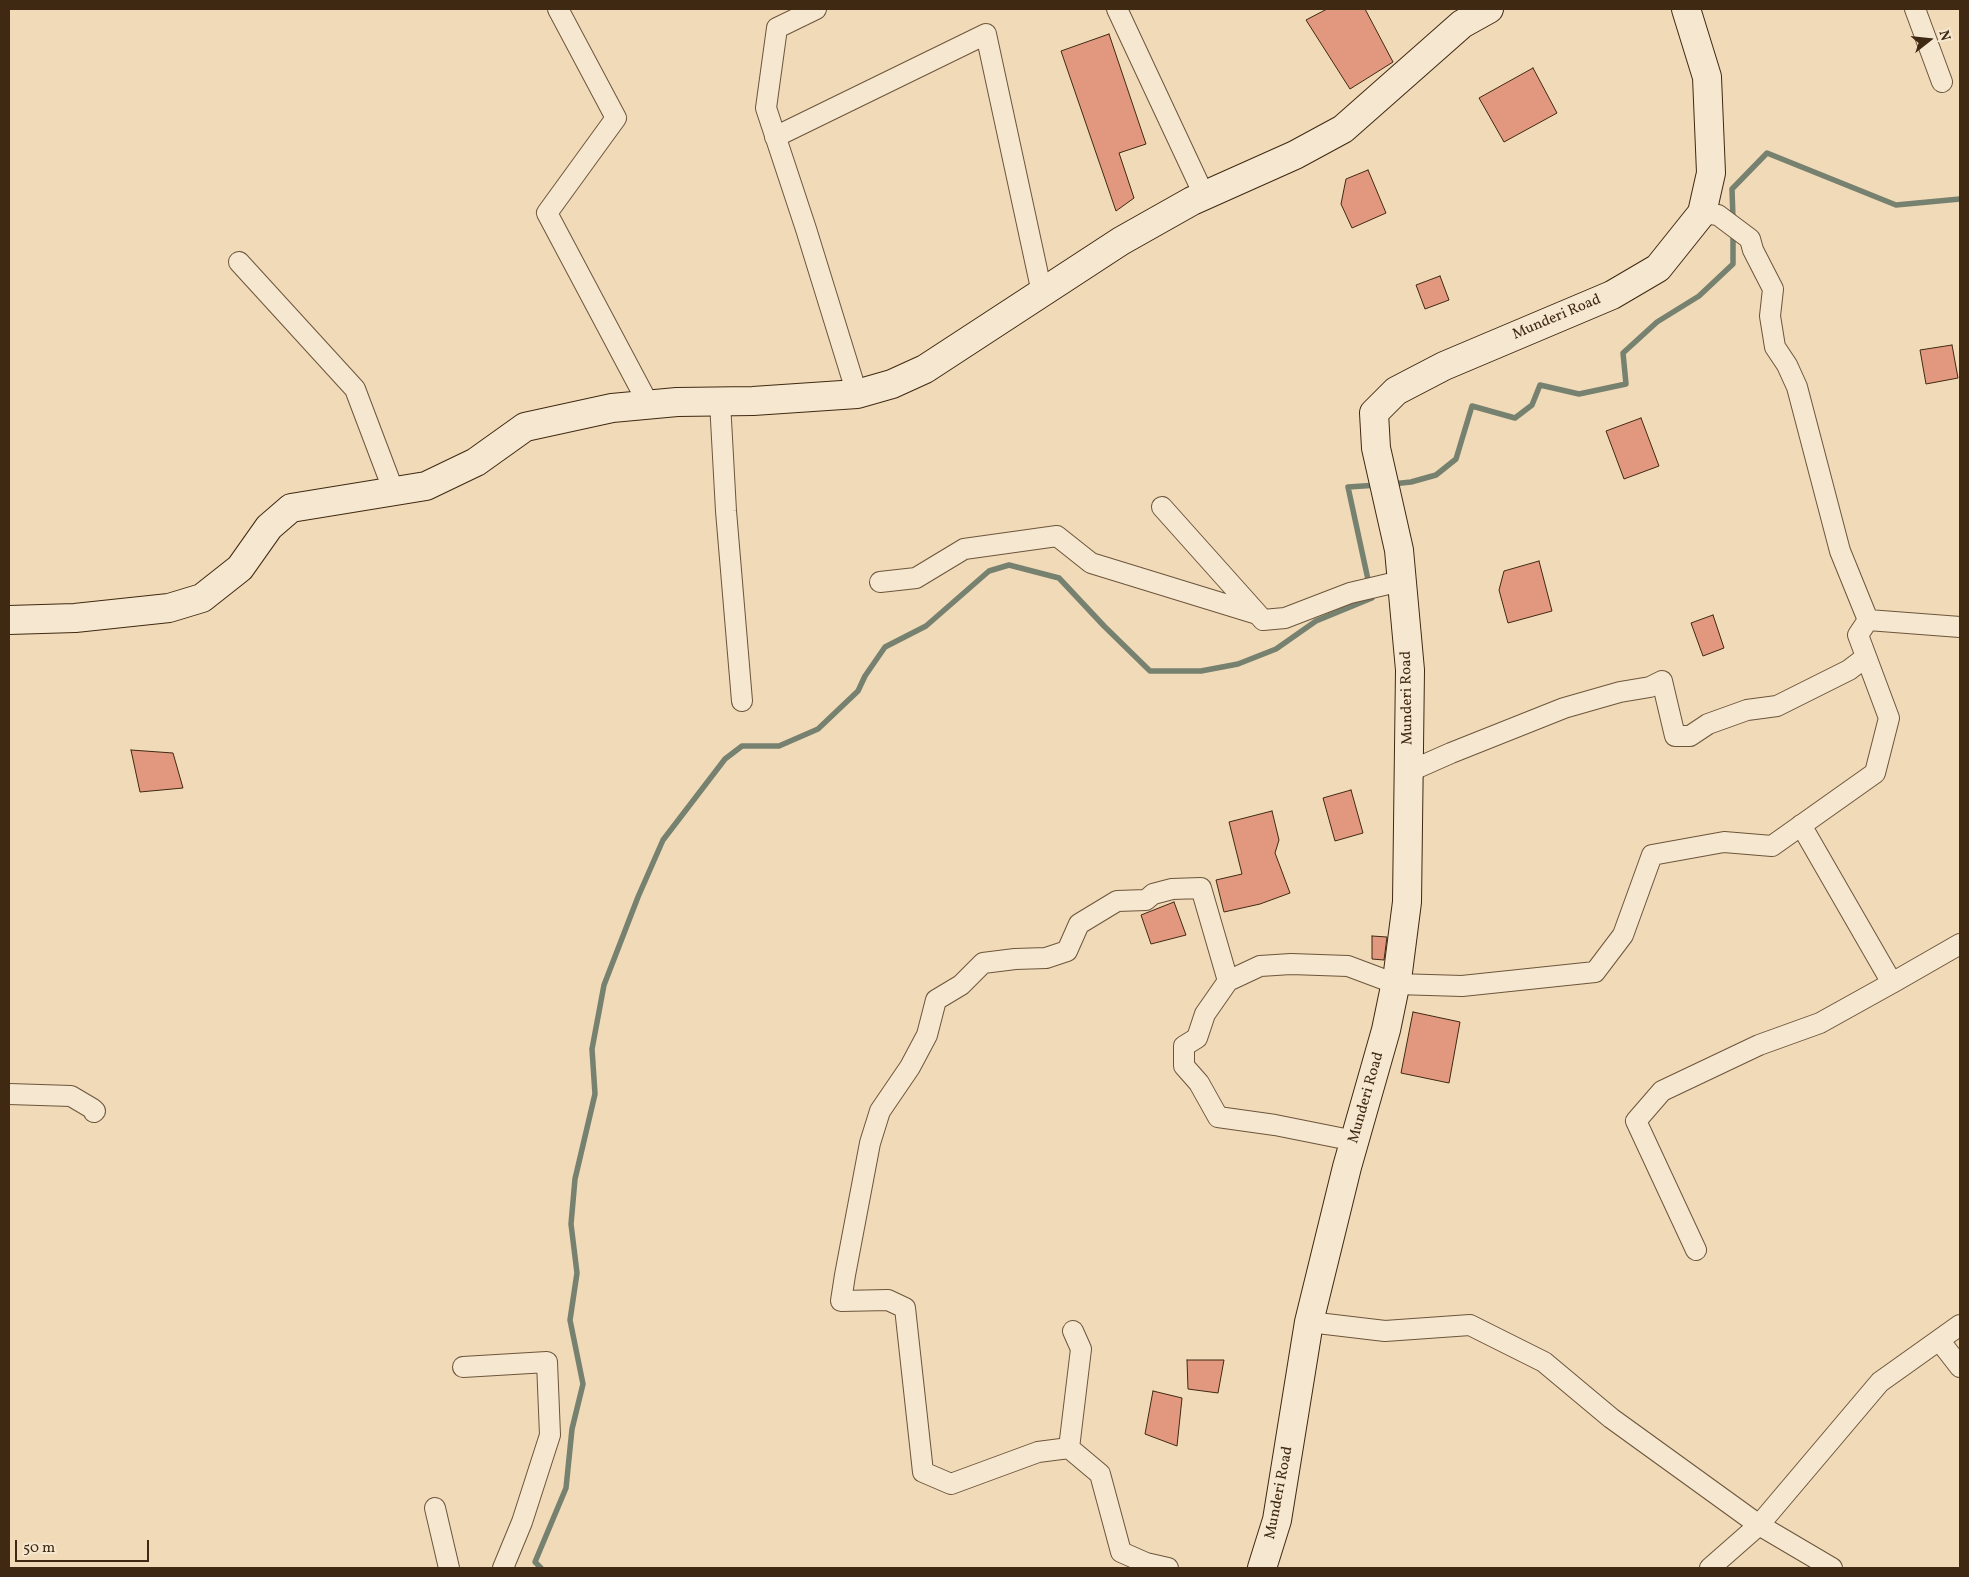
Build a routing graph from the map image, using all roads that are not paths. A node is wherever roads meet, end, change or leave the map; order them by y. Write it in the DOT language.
graph roads {
  1 [pos="558,9"];
  2 [pos="816,9"];
  3 [pos="1116,9"];
  4 [pos="1489,9"];
  5 [pos="1686,9"];
  6 [pos="1915,9"];
  7 [pos="1942,82"];
  8 [pos="775,137"];
  9 [pos="1204,195"];
  10 [pos="1702,213"];
  11 [pos="238,262"];
  12 [pos="1042,293"];
  13 [pos="857,394"];
  14 [pos="720,402"];
  15 [pos="649,404"];
  16 [pos="394,492"];
  17 [pos="1162,507"];
  18 [pos="880,582"];
  19 [pos="1392,583"];
  20 [pos="1257,614"];
  21 [pos="9,620"];
  22 [pos="1868,620"];
  23 [pos="1960,626"];
  24 [pos="1866,657"];
  25 [pos="742,700"];
  26 [pos="1408,772"];
  27 [pos="1801,825"];
  28 [pos="1960,944"];
  29 [pos="1228,981"];
  30 [pos="1892,983"];
  31 [pos="1396,984"];
  32 [pos="9,1094"];
  33 [pos="95,1111"];
  34 [pos="1354,1141"];
  35 [pos="1696,1250"];
  36 [pos="1309,1322"];
  37 [pos="1960,1325"];
  38 [pos="1073,1331"];
  39 [pos="1939,1340"];
  40 [pos="1960,1367"];
  41 [pos="464,1368"];
  42 [pos="1069,1448"];
  43 [pos="436,1508"];
  44 [pos="1759,1525"];
  45 [pos="449,1568"];
  46 [pos="502,1568"];
  47 [pos="1168,1568"];
  48 [pos="1262,1568"];
  49 [pos="1710,1568"];
  50 [pos="1832,1568"];
  1 -- 15 [label="street"];
  2 -- 8 [label="street"];
  3 -- 9 [label="street"];
  4 -- 9 [label="main road"];
  5 -- 10 [label="main road, Munderi Road"];
  6 -- 7 [label="street"];
  8 -- 12 [label="street"];
  8 -- 13 [label="street"];
  9 -- 12 [label="main road"];
  10 -- 19 [label="main road, Munderi Road"];
  10 -- 22 [label="street"];
  11 -- 16 [label="street"];
  12 -- 13 [label="main road"];
  13 -- 14 [label="main road"];
  14 -- 15 [label="main road"];
  14 -- 25 [label="street"];
  15 -- 16 [label="main road"];
  16 -- 21 [label="main road"];
  17 -- 20 [label="street"];
  18 -- 20 [label="street"];
  19 -- 20 [label="street"];
  19 -- 26 [label="main road, Munderi Road"];
  22 -- 23 [label="street"];
  22 -- 24 [label="street"];
  24 -- 26 [label="street"];
  24 -- 27 [label="street"];
  26 -- 31 [label="main road, Munderi Road"];
  27 -- 30 [label="street"];
  27 -- 31 [label="street"];
  28 -- 30 [label="street"];
  29 -- 31 [label="street"];
  29 -- 34 [label="street"];
  29 -- 42 [label="street"];
  30 -- 35 [label="street"];
  31 -- 34 [label="main road, Munderi Road"];
  32 -- 33 [label="street"];
  34 -- 36 [label="main road, Munderi Road"];
  36 -- 44 [label="street"];
  36 -- 48 [label="main road, Munderi Road"];
  37 -- 39 [label="street"];
  38 -- 42 [label="street"];
  39 -- 40 [label="street"];
  39 -- 44 [label="street"];
  41 -- 46 [label="street"];
  42 -- 47 [label="street"];
  43 -- 45 [label="street"];
  44 -- 49 [label="street"];
  44 -- 50 [label="street"];
}
